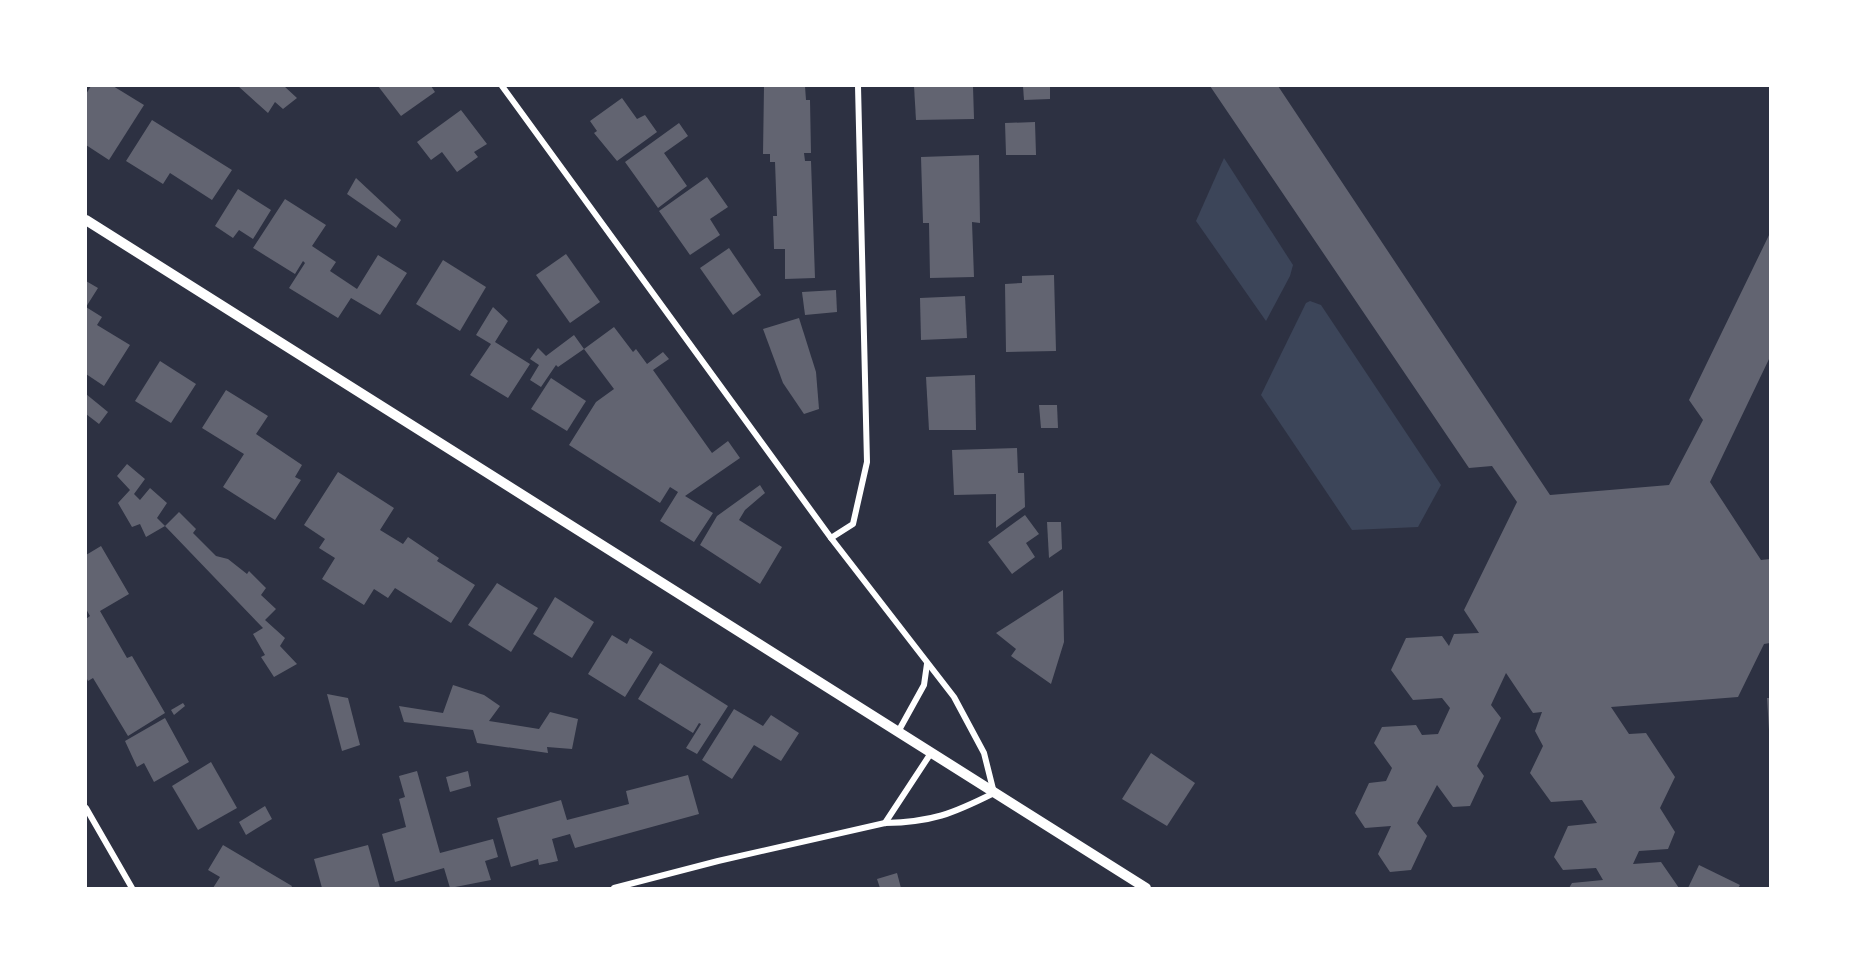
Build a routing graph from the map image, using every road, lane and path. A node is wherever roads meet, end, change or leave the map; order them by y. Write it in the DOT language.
graph roads {
  1 [pos="502,86"];
  2 [pos="858,86"];
  3 [pos="86,220"];
  4 [pos="831,538"];
  5 [pos="927,664"];
  6 [pos="898,732"];
  7 [pos="931,753"];
  8 [pos="994,793"];
  9 [pos="86,808"];
  10 [pos="885,823"];
  11 [pos="132,888"];
  12 [pos="614,888"];
  13 [pos="1146,888"];
  1 -- 4 [label="street"];
  2 -- 4 [label="street"];
  3 -- 6 [label="street"];
  4 -- 5 [label="street"];
  5 -- 6 [label="street"];
  5 -- 8 [label="street"];
  6 -- 7 [label="street"];
  7 -- 8 [label="street"];
  7 -- 10 [label="street"];
  8 -- 10 [label="street"];
  8 -- 13 [label="street"];
  9 -- 11 [label="street"];
  10 -- 12 [label="street"];
}
